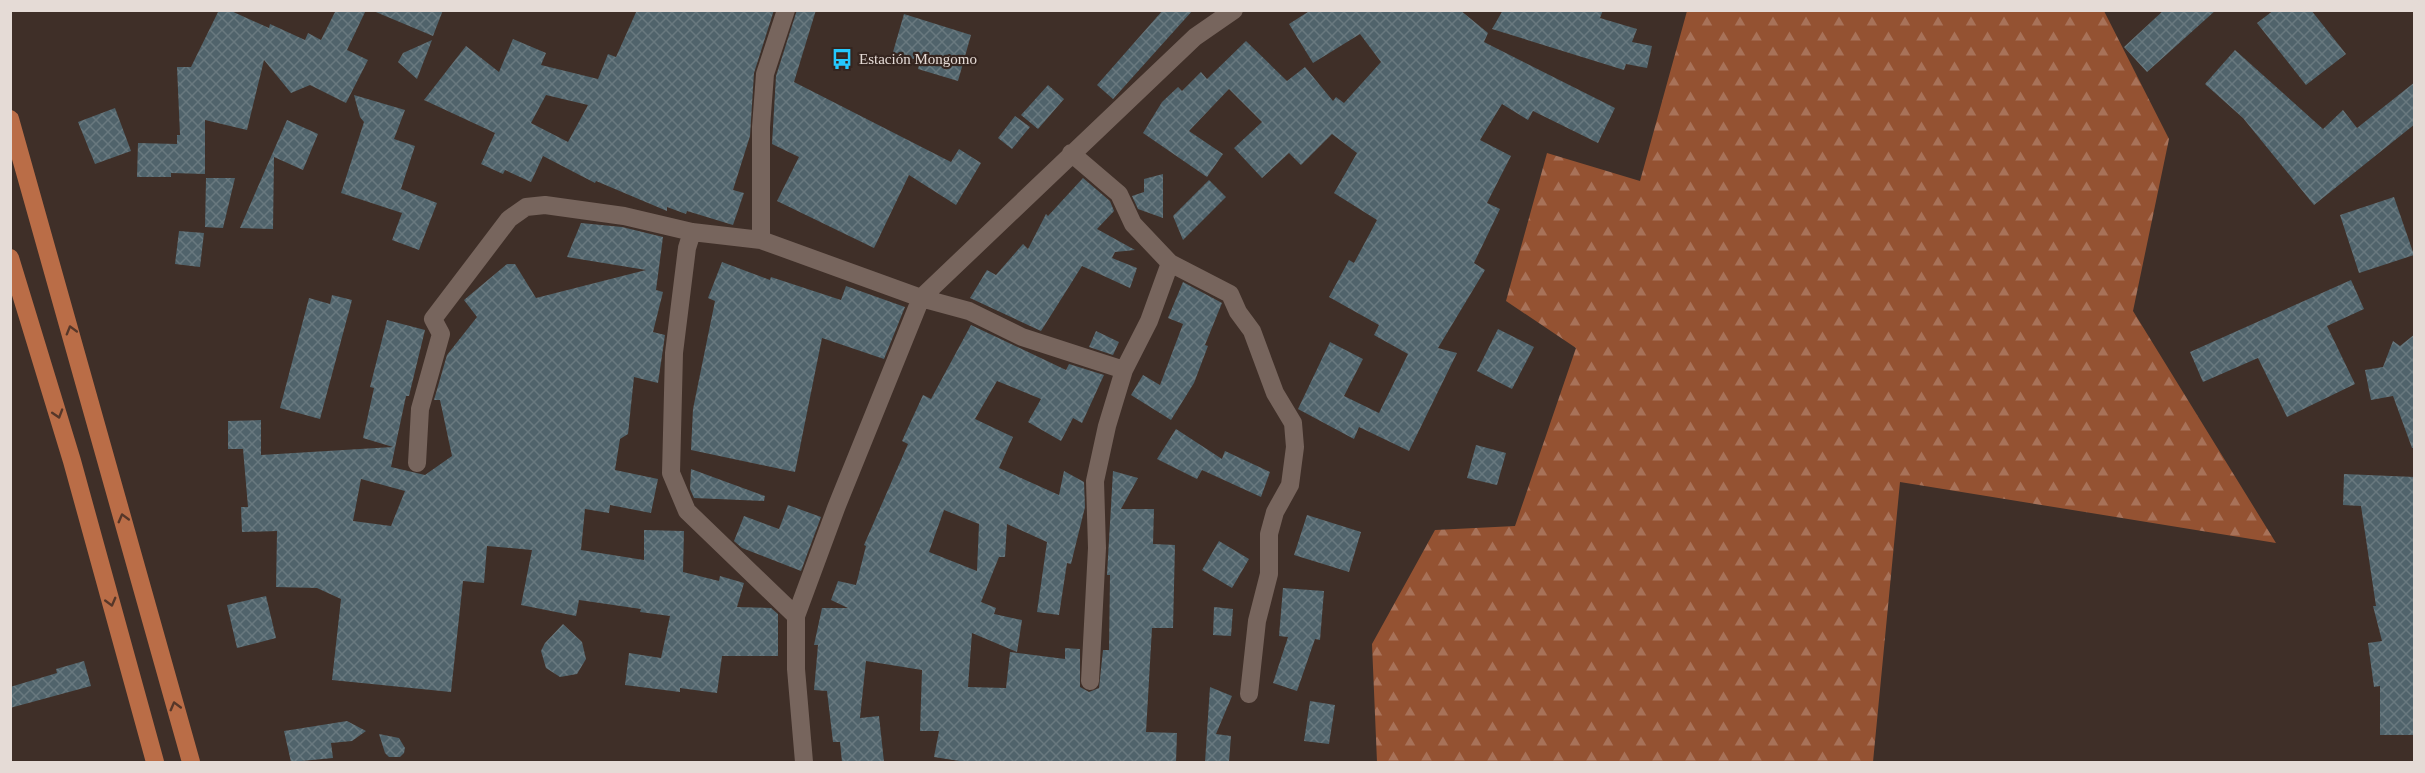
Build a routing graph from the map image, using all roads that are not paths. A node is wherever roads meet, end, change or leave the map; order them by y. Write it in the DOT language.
graph roads {
  1 [pos="786,10"];
  2 [pos="1234,10"];
  3 [pos="10,118"];
  4 [pos="1071,153"];
  5 [pos="692,232"];
  6 [pos="761,240"];
  7 [pos="10,258"];
  8 [pos="1170,262"];
  9 [pos="921,298"];
  10 [pos="1124,370"];
  11 [pos="417,463"];
  12 [pos="796,616"];
  13 [pos="1090,681"];
  14 [pos="1249,694"];
  15 [pos="155,762"];
  16 [pos="191,762"];
  17 [pos="804,762"];
  1 -- 6 [label="street"];
  2 -- 4 [label="street"];
  16 -- 3 [label="main road, one-way"];
  4 -- 8 [label="street"];
  4 -- 9 [label="street"];
  5 -- 6 [label="street"];
  5 -- 11 [label="street"];
  5 -- 12 [label="street"];
  6 -- 9 [label="street"];
  7 -- 15 [label="main road, one-way"];
  8 -- 10 [label="street"];
  8 -- 14 [label="street"];
  9 -- 10 [label="street"];
  9 -- 12 [label="street"];
  10 -- 13 [label="street"];
  12 -- 17 [label="street"];
}
